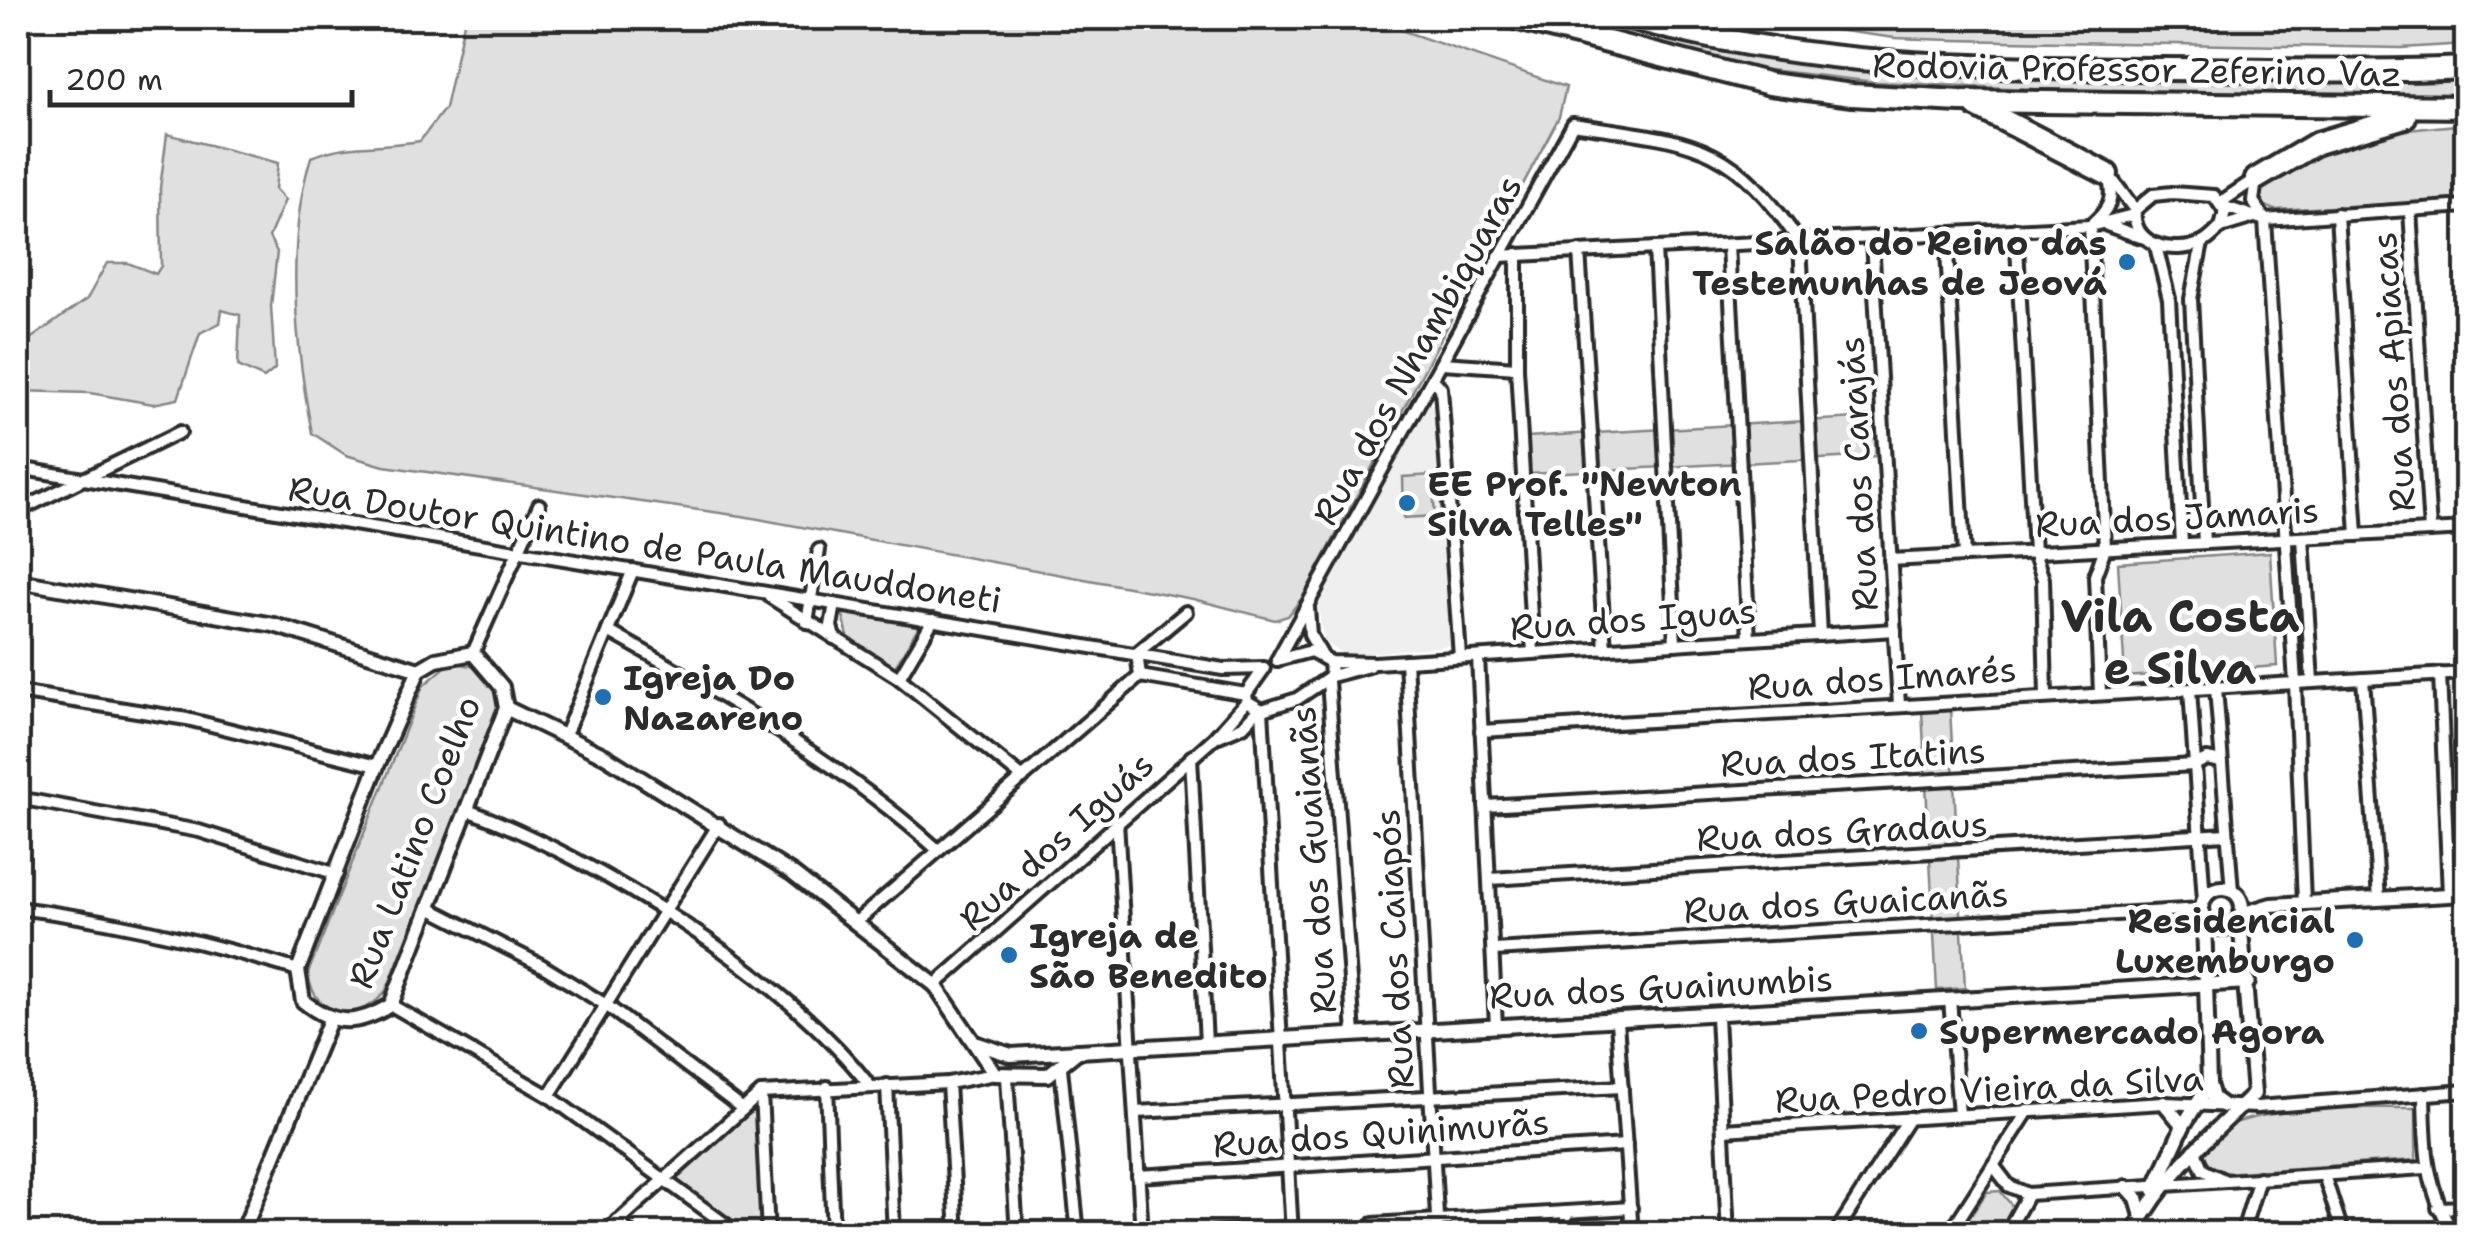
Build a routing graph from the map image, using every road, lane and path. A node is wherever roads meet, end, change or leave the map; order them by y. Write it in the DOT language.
graph roads {
  1 [pos="1515,18"];
  2 [pos="1630,18"];
  3 [pos="2466,71"];
  4 [pos="1960,101"];
  5 [pos="2460,105"];
  6 [pos="2108,174"];
  7 [pos="2256,178"];
  8 [pos="2221,204"];
  9 [pos="2466,206"];
  10 [pos="2410,210"];
  11 [pos="2134,213"];
  12 [pos="2337,214"];
  13 [pos="2260,218"];
  14 [pos="2106,224"];
  15 [pos="2090,226"];
  16 [pos="2222,227"];
  17 [pos="2016,229"];
  18 [pos="1946,233"];
  19 [pos="2141,237"];
  20 [pos="1872,240"];
  21 [pos="1800,243"];
  22 [pos="2202,243"];
  23 [pos="1728,245"];
  24 [pos="2156,246"];
  25 [pos="1656,248"];
  26 [pos="1580,251"];
  27 [pos="1517,254"];
  28 [pos="1499,256"];
  29 [pos="2169,299"];
  30 [pos="2190,299"];
  31 [pos="1442,363"];
  32 [pos="1517,368"];
  33 [pos="1434,379"];
  34 [pos="180,432"];
  35 [pos="18,468"];
  36 [pos="86,480"];
  37 [pos="539,504"];
  38 [pos="18,511"];
  39 [pos="2466,529"];
  40 [pos="2430,531"];
  41 [pos="2357,535"];
  42 [pos="2286,538"];
  43 [pos="2303,538"];
  44 [pos="2204,542"];
  45 [pos="2182,544"];
  46 [pos="2105,548"];
  47 [pos="819,550"];
  48 [pos="520,551"];
  49 [pos="2034,552"];
  50 [pos="1964,556"];
  51 [pos="1890,560"];
  52 [pos="633,570"];
  53 [pos="18,581"];
  54 [pos="766,594"];
  55 [pos="811,600"];
  56 [pos="1309,602"];
  57 [pos="835,604"];
  58 [pos="1186,612"];
  59 [pos="933,620"];
  60 [pos="807,622"];
  61 [pos="1895,630"];
  62 [pos="608,632"];
  63 [pos="1820,635"];
  64 [pos="834,639"];
  65 [pos="1749,639"];
  66 [pos="1675,644"];
  67 [pos="1605,649"];
  68 [pos="473,653"];
  69 [pos="1137,653"];
  70 [pos="1533,653"];
  71 [pos="1478,657"];
  72 [pos="1325,658"];
  73 [pos="1460,658"];
  74 [pos="1277,660"];
  75 [pos="1406,661"];
  76 [pos="1375,664"];
  77 [pos="1264,668"];
  78 [pos="419,670"];
  79 [pos="2466,673"];
  80 [pos="2440,674"];
  81 [pos="1140,676"];
  82 [pos="899,678"];
  83 [pos="1329,678"];
  84 [pos="2363,679"];
  85 [pos="2312,682"];
  86 [pos="2296,683"];
  87 [pos="2216,688"];
  88 [pos="2190,689"];
  89 [pos="18,692"];
  90 [pos="2100,693"];
  91 [pos="2046,695"];
  92 [pos="1246,698"];
  93 [pos="1899,706"];
  94 [pos="506,708"];
  95 [pos="1260,710"];
  96 [pos="1481,731"];
  97 [pos="565,735"];
  98 [pos="1214,738"];
  99 [pos="1191,757"];
  100 [pos="2221,762"];
  101 [pos="2194,765"];
  102 [pos="377,766"];
  103 [pos="1023,778"];
  104 [pos="18,798"];
  105 [pos="1485,806"];
  106 [pos="466,810"];
  107 [pos="1117,821"];
  108 [pos="719,824"];
  109 [pos="2227,834"];
  110 [pos="2198,837"];
  111 [pos="938,850"];
  112 [pos="337,874"];
  113 [pos="1490,879"];
  114 [pos="2466,894"];
  115 [pos="2236,895"];
  116 [pos="2449,895"];
  117 [pos="2379,898"];
  118 [pos="2304,902"];
  119 [pos="2271,905"];
  120 [pos="18,908"];
  121 [pos="429,908"];
  122 [pos="2203,909"];
  123 [pos="662,914"];
  124 [pos="2240,916"];
  125 [pos="856,922"];
  126 [pos="1494,950"];
  127 [pos="298,970"];
  128 [pos="2248,982"];
  129 [pos="2204,984"];
  130 [pos="936,986"];
  131 [pos="1950,999"];
  132 [pos="391,1005"];
  133 [pos="606,1005"];
  134 [pos="1716,1016"];
  135 [pos="330,1020"];
  136 [pos="1617,1021"];
  137 [pos="1496,1026"];
  138 [pos="1426,1032"];
  139 [pos="1354,1034"];
  140 [pos="1281,1038"];
  141 [pos="1206,1043"];
  142 [pos="978,1044"];
  143 [pos="1131,1048"];
  144 [pos="1078,1051"];
  145 [pos="1061,1068"];
  146 [pos="1001,1076"];
  147 [pos="948,1083"];
  148 [pos="2209,1084"];
  149 [pos="886,1085"];
  150 [pos="870,1086"];
  151 [pos="1622,1086"];
  152 [pos="826,1088"];
  153 [pos="2466,1092"];
  154 [pos="760,1093"];
  155 [pos="2424,1094"];
  156 [pos="549,1096"];
  157 [pos="1430,1097"];
  158 [pos="2255,1100"];
  159 [pos="2164,1102"];
  160 [pos="2196,1104"];
  161 [pos="1283,1105"];
  162 [pos="2231,1107"];
  163 [pos="743,1108"];
  164 [pos="2028,1111"];
  165 [pos="1134,1112"];
  166 [pos="1959,1115"];
  167 [pos="1908,1118"];
  168 [pos="2183,1126"];
  169 [pos="1723,1130"];
  170 [pos="1626,1145"];
  171 [pos="2194,1150"];
  172 [pos="1434,1156"];
  173 [pos="1288,1165"];
  174 [pos="1993,1165"];
  175 [pos="2425,1168"];
  176 [pos="2324,1175"];
  177 [pos="1138,1176"];
  178 [pos="2259,1178"];
  179 [pos="663,1180"];
  180 [pos="2227,1182"];
  181 [pos="2126,1187"];
  182 [pos="2157,1189"];
  183 [pos="2028,1194"];
  184 [pos="2466,1206"];
  185 [pos="1632,1208"];
  186 [pos="2438,1208"];
  187 [pos="1566,1212"];
  188 [pos="1499,1216"];
  189 [pos="2142,1216"];
  190 [pos="1437,1218"];
  191 [pos="617,1221"];
  192 [pos="1374,1229"];
  193 [pos="1292,1231"];
  194 [pos="1210,1232"];
  195 [pos="242,1234"];
  196 [pos="604,1234"];
  197 [pos="631,1234"];
  198 [pos="739,1234"];
  199 [pos="768,1234"];
  200 [pos="833,1234"];
  201 [pos="894,1234"];
  202 [pos="958,1234"];
  203 [pos="1017,1234"];
  204 [pos="1078,1234"];
  205 [pos="1142,1234"];
  206 [pos="1180,1234"];
  207 [pos="1438,1234"];
  208 [pos="1500,1234"];
  209 [pos="1566,1234"];
  210 [pos="1632,1234"];
  211 [pos="1728,1234"];
  212 [pos="1835,1234"];
  213 [pos="1949,1234"];
  214 [pos="2006,1234"];
  215 [pos="2133,1234"];
  216 [pos="2242,1234"];
  217 [pos="2343,1234"];
  218 [pos="2454,1234"];
  1 -- 4 [label="highway, Rodovia Professor Zeferino Vaz"];
  2 -- 3 [label="highway, Rodovia Professor Zeferino Vaz"];
  3 -- 5 [label="highway"];
  4 -- 5 [label="highway, Rodovia Professor Zeferino Vaz"];
  4 -- 6 [label="highway"];
  5 -- 7 [label="highway"];
  6 -- 11 [label="street"];
  6 -- 15 [label="street"];
  7 -- 8 [label="street"];
  7 -- 13 [label="street"];
  8 -- 11 [label="street"];
  8 -- 13 [label="street"];
  8 -- 16 [label="street"];
  9 -- 10 [label="street"];
  10 -- 12 [label="street"];
  10 -- 40 [label="street, Rua dos Apiacas"];
  11 -- 14 [label="street"];
  11 -- 19 [label="street"];
  12 -- 13 [label="street"];
  12 -- 41 [label="street"];
  13 -- 16 [label="street"];
  13 -- 42 [label="street"];
  14 -- 15 [label="street"];
  14 -- 19 [label="street"];
  15 -- 17 [label="street"];
  15 -- 46 [label="street"];
  16 -- 22 [label="street"];
  17 -- 18 [label="street"];
  17 -- 49 [label="street"];
  18 -- 20 [label="street"];
  18 -- 50 [label="street"];
  19 -- 24 [label="street"];
  20 -- 21 [label="street"];
  20 -- 51 [label="street, Rua dos Carajás"];
  21 -- 23 [label="street"];
  21 -- 28 [label="street, Rua dos Nhambiquaras"];
  21 -- 63 [label="street"];
  22 -- 24 [label="street"];
  22 -- 30 [label="street"];
  23 -- 25 [label="street"];
  23 -- 65 [label="street"];
  24 -- 29 [label="street"];
  25 -- 26 [label="street"];
  25 -- 66 [label="street"];
  26 -- 27 [label="street"];
  26 -- 67 [label="street"];
  27 -- 28 [label="street"];
  27 -- 32 [label="street"];
  28 -- 31 [label="street, Rua dos Nhambiquaras"];
  29 -- 30 [label="street"];
  29 -- 45 [label="street"];
  30 -- 44 [label="street"];
  31 -- 32 [label="street"];
  31 -- 33 [label="street, Rua dos Nhambiquaras"];
  32 -- 70 [label="street"];
  33 -- 56 [label="street, Rua dos Nhambiquaras"];
  33 -- 73 [label="street"];
  34 -- 36 [label="street"];
  35 -- 36 [label="street, Rua Doutor Quintino de Paula Mauddoneti"];
  36 -- 38 [label="street"];
  36 -- 48 [label="street, Rua Doutor Quintino de Paula Mauddoneti"];
  37 -- 48 [label="street, Rua Latino Coelho"];
  39 -- 40 [label="street, Rua dos Jamaris"];
  40 -- 41 [label="street, Rua dos Jamaris"];
  41 -- 43 [label="street, Rua dos Jamaris"];
  42 -- 43 [label="street, Rua dos Jamaris"];
  42 -- 44 [label="street, Rua dos Jamaris"];
  42 -- 86 [label="street"];
  43 -- 85 [label="street"];
  44 -- 45 [label="street, Rua dos Jamaris"];
  45 -- 46 [label="street, Rua dos Jamaris"];
  46 -- 49 [label="street, Rua dos Jamaris"];
  46 -- 90 [label="street"];
  47 -- 55 [label="street"];
  48 -- 52 [label="street, Rua Doutor Quintino de Paula Mauddoneti"];
  48 -- 68 [label="street, Rua Latino Coelho"];
  49 -- 50 [label="street, Rua dos Jamaris"];
  49 -- 91 [label="street"];
  50 -- 51 [label="street, Rua dos Jamaris"];
  51 -- 61 [label="street, Rua dos Carajás"];
  52 -- 54 [label="street, Rua Doutor Quintino de Paula Mauddoneti"];
  52 -- 62 [label="street"];
  53 -- 78 [label="street"];
  54 -- 55 [label="street, Rua Doutor Quintino de Paula Mauddoneti"];
  54 -- 60 [label="street"];
  55 -- 57 [label="street, Rua Doutor Quintino de Paula Mauddoneti"];
  55 -- 60 [label="street"];
  56 -- 72 [label="street"];
  56 -- 74 [label="street, Rua dos Nhambiquaras"];
  57 -- 59 [label="street, Rua Doutor Quintino de Paula Mauddoneti"];
  57 -- 64 [label="street"];
  58 -- 69 [label="street"];
  59 -- 69 [label="street, Rua Doutor Quintino de Paula Mauddoneti"];
  59 -- 82 [label="street"];
  60 -- 64 [label="street"];
  61 -- 63 [label="street, Rua dos Iguas"];
  61 -- 93 [label="street, Rua dos Carajás"];
  62 -- 97 [label="street"];
  62 -- 111 [label="street"];
  63 -- 65 [label="street, Rua dos Iguas"];
  64 -- 82 [label="street"];
  65 -- 66 [label="street, Rua dos Iguas"];
  66 -- 67 [label="street, Rua dos Iguas"];
  67 -- 70 [label="street, Rua dos Iguas"];
  68 -- 78 [label="street, Rua Latino Coelho"];
  68 -- 94 [label="street, Rua Latino Coelho"];
  69 -- 77 [label="street, Rua Doutor Quintino de Paula Mauddoneti"];
  69 -- 81 [label="street"];
  70 -- 71 [label="street, Rua dos Iguas"];
  71 -- 73 [label="street, Rua dos Iguas"];
  71 -- 96 [label="street"];
  72 -- 74 [label="street, Rua dos Iguas"];
  72 -- 76 [label="street, Rua dos Iguas"];
  72 -- 83 [label="street"];
  73 -- 75 [label="street, Rua dos Iguas"];
  74 -- 77 [label="street, Rua dos Iguas"];
  75 -- 76 [label="street, Rua dos Iguas"];
  75 -- 138 [label="street, Rua dos Caiapós"];
  76 -- 83 [label="street, Rua dos Iguas"];
  77 -- 92 [label="street, Rua dos Iguas"];
  78 -- 102 [label="street, Rua Latino Coelho"];
  79 -- 80 [label="street, Rua dos Imarés"];
  80 -- 84 [label="street, Rua dos Imarés"];
  80 -- 116 [label="street"];
  81 -- 92 [label="street"];
  81 -- 103 [label="street"];
  82 -- 103 [label="street"];
  83 -- 95 [label="street, Rua dos Iguas"];
  83 -- 139 [label="street, Rua dos Guaianãs"];
  84 -- 85 [label="street, Rua dos Imarés"];
  84 -- 117 [label="street"];
  85 -- 86 [label="street, Rua dos Imarés"];
  86 -- 87 [label="street, Rua dos Imarés"];
  86 -- 118 [label="street"];
  87 -- 88 [label="street, Rua dos Imarés"];
  87 -- 100 [label="street"];
  88 -- 90 [label="street, Rua dos Imarés"];
  88 -- 101 [label="street"];
  89 -- 102 [label="street"];
  90 -- 91 [label="street, Rua dos Imarés"];
  91 -- 93 [label="street, Rua dos Imarés"];
  92 -- 95 [label="street"];
  92 -- 98 [label="street, Rua dos Iguás"];
  93 -- 96 [label="street, Rua dos Imarés"];
  94 -- 97 [label="street"];
  94 -- 106 [label="street, Rua Latino Coelho"];
  95 -- 98 [label="street, Rua dos Iguás"];
  95 -- 140 [label="street"];
  96 -- 105 [label="street"];
  97 -- 108 [label="street"];
  98 -- 99 [label="street, Rua dos Iguás"];
  99 -- 107 [label="street, Rua dos Iguás"];
  99 -- 141 [label="street"];
  100 -- 101 [label="street, Rua dos Itatins"];
  100 -- 109 [label="street"];
  101 -- 105 [label="street, Rua dos Itatins"];
  101 -- 110 [label="street"];
  102 -- 112 [label="street, Rua Latino Coelho"];
  103 -- 111 [label="street"];
  104 -- 112 [label="street"];
  105 -- 113 [label="street"];
  106 -- 121 [label="street, Rua Latino Coelho"];
  106 -- 123 [label="street"];
  107 -- 130 [label="street, Rua dos Iguás"];
  107 -- 143 [label="street"];
  108 -- 123 [label="street"];
  108 -- 125 [label="street"];
  109 -- 110 [label="street, Rua dos Gradaus"];
  109 -- 115 [label="street"];
  110 -- 113 [label="street, Rua dos Gradaus"];
  110 -- 122 [label="street"];
  111 -- 125 [label="street"];
  112 -- 127 [label="street, Rua Latino Coelho"];
  113 -- 126 [label="street"];
  114 -- 116 [label="street"];
  115 -- 119 [label="street"];
  115 -- 122 [label="street"];
  115 -- 124 [label="street"];
  116 -- 117 [label="street"];
  117 -- 118 [label="street"];
  118 -- 119 [label="street"];
  119 -- 124 [label="street"];
  120 -- 127 [label="street"];
  121 -- 132 [label="street, Rua Latino Coelho"];
  121 -- 133 [label="street"];
  122 -- 124 [label="street"];
  122 -- 126 [label="street, Rua dos Guaicanãs"];
  122 -- 129 [label="street"];
  123 -- 133 [label="street"];
  123 -- 150 [label="street"];
  124 -- 128 [label="street"];
  125 -- 130 [label="street"];
  126 -- 137 [label="street"];
  127 -- 135 [label="street, Rua Latino Coelho"];
  128 -- 129 [label="street, Rua dos Guainumbis"];
  128 -- 158 [label="street"];
  129 -- 131 [label="street, Rua dos Guainumbis"];
  129 -- 148 [label="street"];
  130 -- 142 [label="street"];
  131 -- 134 [label="street, Rua dos Guainumbis"];
  131 -- 166 [label="street"];
  132 -- 135 [label="street, Rua Latino Coelho"];
  132 -- 156 [label="street"];
  133 -- 156 [label="street"];
  133 -- 163 [label="street"];
  134 -- 136 [label="street, Rua dos Guainumbis"];
  134 -- 169 [label="street"];
  135 -- 195 [label="street, Rua Latino Coelho"];
  136 -- 137 [label="street, Rua dos Guainumbis"];
  136 -- 151 [label="street"];
  137 -- 138 [label="street, Rua dos Guainumbis"];
  138 -- 139 [label="street, Rua dos Guainumbis"];
  138 -- 157 [label="street, Rua dos Caiapós"];
  139 -- 140 [label="street, Rua dos Guainumbis"];
  140 -- 141 [label="street, Rua dos Guainumbis"];
  140 -- 161 [label="street"];
  141 -- 143 [label="street, Rua dos Guainumbis"];
  142 -- 144 [label="street, Rua dos Guainumbis"];
  142 -- 146 [label="street"];
  143 -- 144 [label="street, Rua dos Guainumbis"];
  143 -- 165 [label="street"];
  144 -- 145 [label="street"];
  145 -- 146 [label="street"];
  145 -- 204 [label="street"];
  146 -- 147 [label="street"];
  146 -- 203 [label="street"];
  147 -- 149 [label="street"];
  147 -- 202 [label="street"];
  148 -- 160 [label="street"];
  148 -- 162 [label="street"];
  149 -- 150 [label="street"];
  149 -- 201 [label="street"];
  150 -- 152 [label="street"];
  151 -- 157 [label="street"];
  151 -- 170 [label="street"];
  152 -- 154 [label="street"];
  152 -- 200 [label="street"];
  153 -- 155 [label="street"];
  154 -- 163 [label="street"];
  154 -- 199 [label="street"];
  155 -- 158 [label="street"];
  155 -- 175 [label="street"];
  156 -- 179 [label="street"];
  157 -- 161 [label="street"];
  157 -- 172 [label="street, Rua dos Caiapós"];
  158 -- 162 [label="street"];
  159 -- 160 [label="street, Rua Pedro Vieira da Silva"];
  159 -- 164 [label="street, Rua Pedro Vieira da Silva"];
  159 -- 168 [label="street"];
  160 -- 162 [label="street, Rua Pedro Vieira da Silva"];
  160 -- 168 [label="street"];
  161 -- 165 [label="street"];
  161 -- 173 [label="street"];
  162 -- 171 [label="street"];
  163 -- 179 [label="street"];
  164 -- 166 [label="street, Rua Pedro Vieira da Silva"];
  164 -- 174 [label="street"];
  165 -- 177 [label="street"];
  166 -- 167 [label="street, Rua Pedro Vieira da Silva"];
  167 -- 169 [label="street, Rua Pedro Vieira da Silva"];
  167 -- 212 [label="street"];
  168 -- 182 [label="street"];
  169 -- 211 [label="street"];
  170 -- 172 [label="street, Rua dos Quinimurãs"];
  170 -- 185 [label="street"];
  171 -- 180 [label="street"];
  171 -- 182 [label="street"];
  172 -- 173 [label="street, Rua dos Quinimurãs"];
  172 -- 190 [label="street, Rua dos Caiapós"];
  173 -- 177 [label="street, Rua dos Quinimurãs"];
  173 -- 193 [label="street"];
  174 -- 183 [label="street"];
  174 -- 213 [label="street"];
  175 -- 176 [label="street"];
  175 -- 186 [label="street"];
  176 -- 178 [label="street"];
  176 -- 217 [label="street"];
  177 -- 205 [label="street"];
  178 -- 180 [label="street"];
  178 -- 216 [label="street"];
  179 -- 191 [label="street"];
  179 -- 198 [label="street"];
  180 -- 182 [label="street"];
  181 -- 182 [label="street"];
  181 -- 183 [label="street"];
  181 -- 189 [label="street"];
  182 -- 189 [label="street"];
  183 -- 214 [label="street"];
  184 -- 186 [label="street"];
  185 -- 187 [label="street"];
  185 -- 210 [label="street"];
  186 -- 218 [label="street"];
  187 -- 188 [label="street"];
  187 -- 209 [label="street"];
  188 -- 190 [label="street"];
  188 -- 208 [label="street"];
  189 -- 215 [label="street"];
  190 -- 192 [label="street"];
  190 -- 207 [label="street, Rua dos Caiapós"];
  191 -- 196 [label="street"];
  191 -- 197 [label="street"];
  193 -- 194 [label="street"];
  194 -- 206 [label="street"];
}
